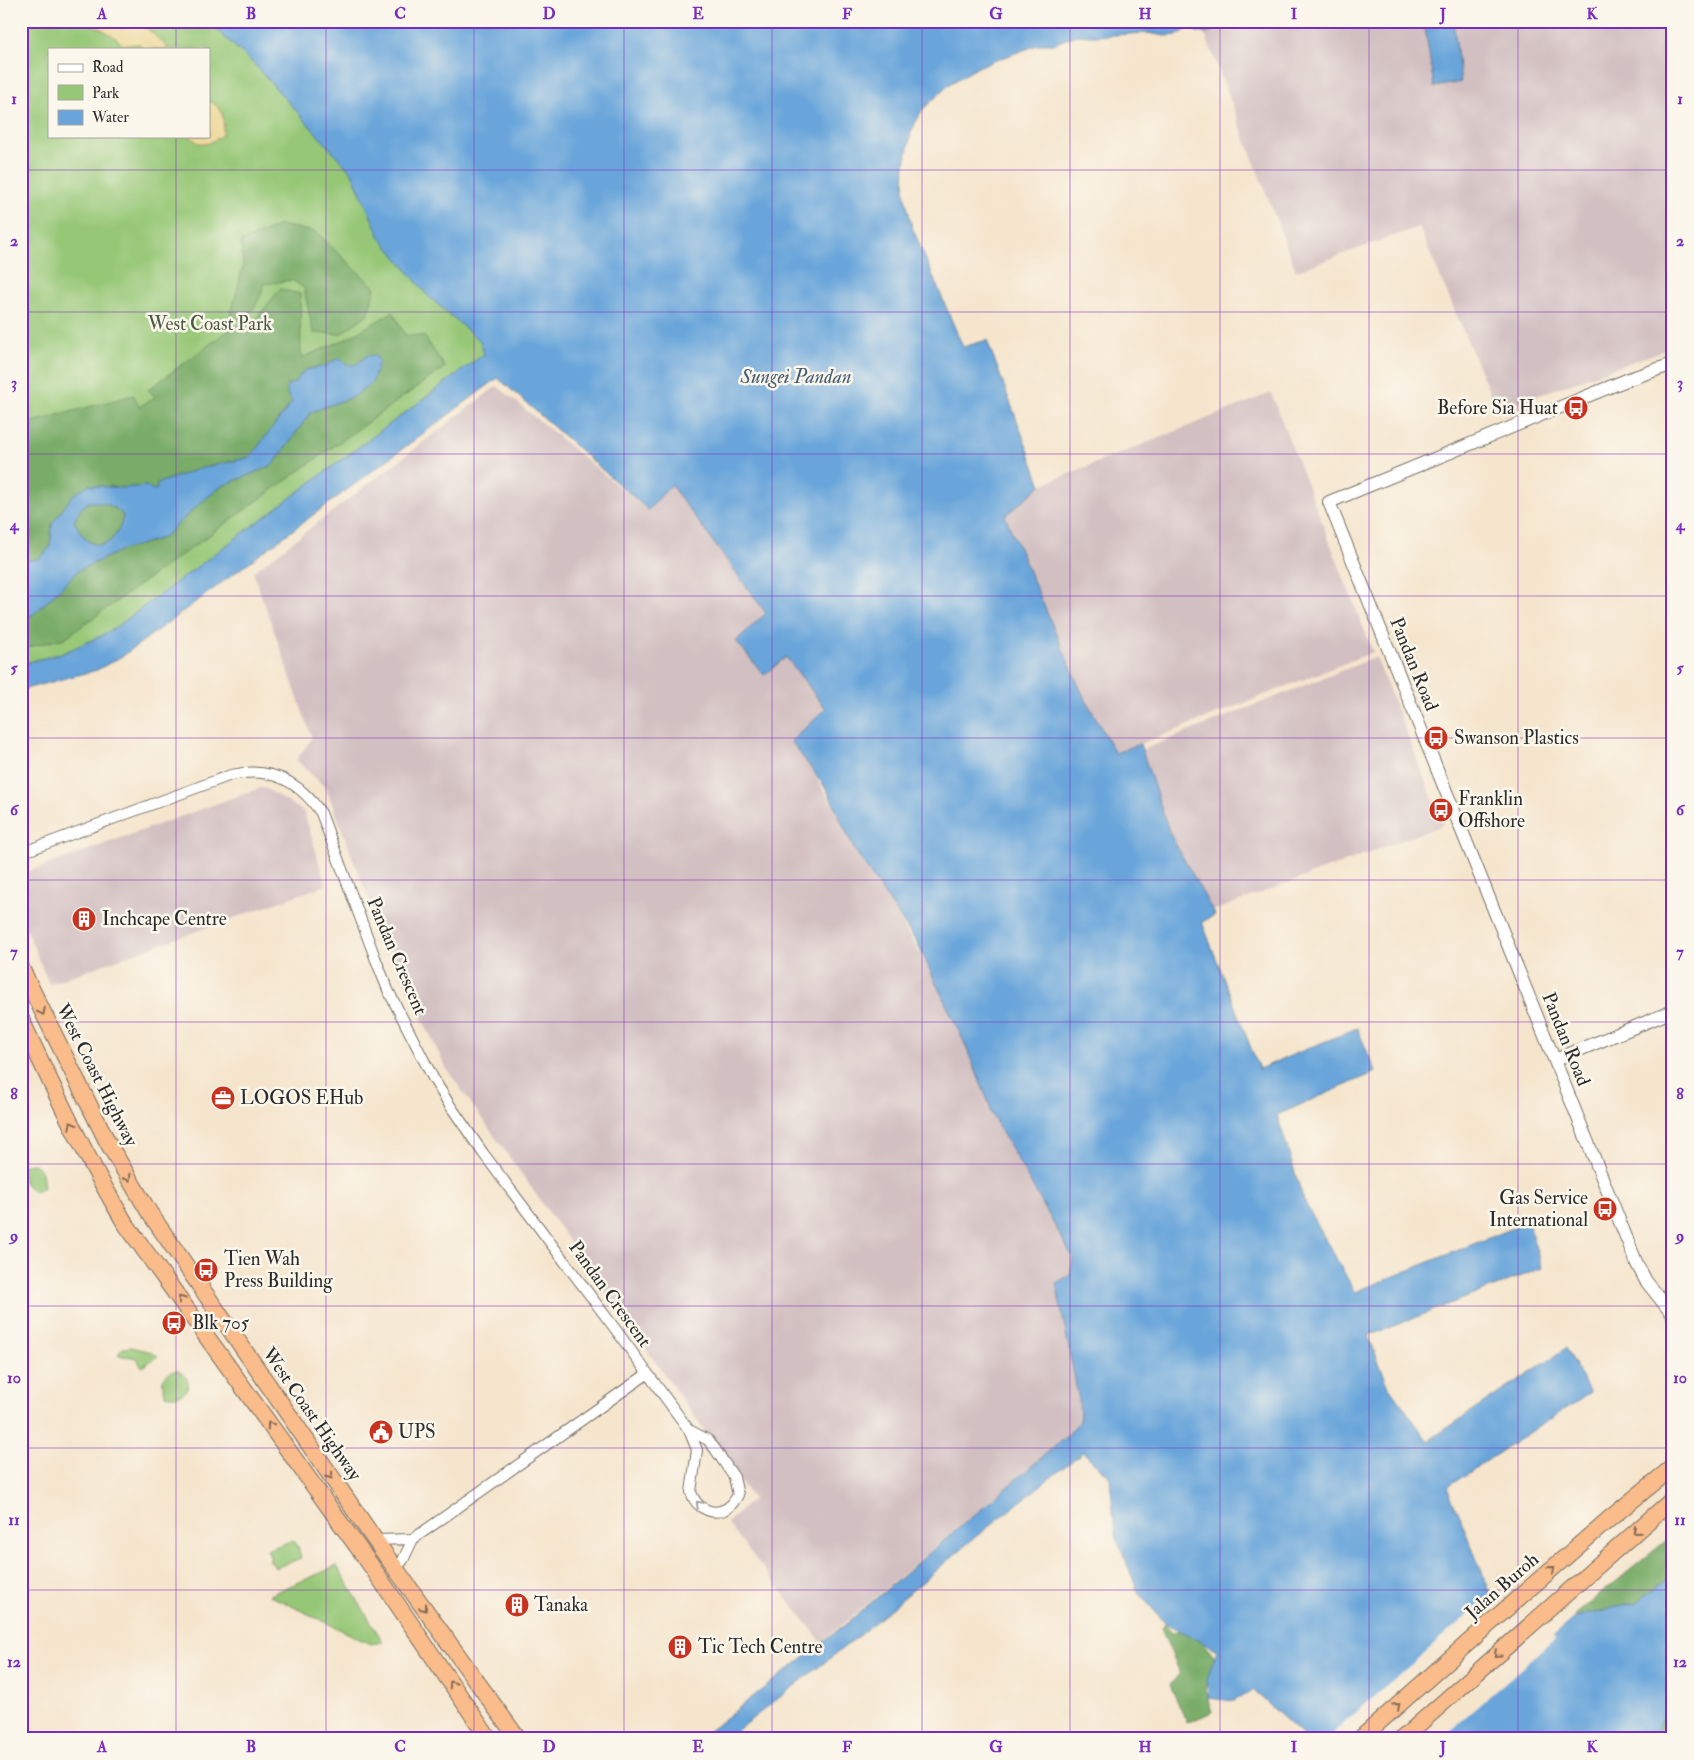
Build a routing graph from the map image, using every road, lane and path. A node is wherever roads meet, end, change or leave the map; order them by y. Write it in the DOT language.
graph roads {
  1 [pos="1673,364"];
  2 [pos="21,853"];
  3 [pos="21,968"];
  4 [pos="1673,1011"];
  5 [pos="21,1019"];
  6 [pos="1555,1060"];
  7 [pos="1673,1315"];
  8 [pos="256,1368"];
  9 [pos="647,1374"];
  10 [pos="240,1382"];
  11 [pos="689,1430"];
  12 [pos="1673,1467"];
  13 [pos="1673,1499"];
  14 [pos="413,1539"];
  15 [pos="375,1540"];
  16 [pos="396,1569"];
  17 [pos="489,1739"];
  18 [pos="518,1739"];
  19 [pos="1360,1739"];
  20 [pos="1402,1739"];
  1 -- 6 [label="street, Pandan Road"];
  2 -- 9 [label="street, Pandan Crescent"];
  3 -- 8 [label="highway, West Coast Highway, one-way"];
  4 -- 6 [label="street"];
  10 -- 5 [label="highway, one-way"];
  6 -- 7 [label="street, Pandan Road"];
  8 -- 10 [label="highway"];
  8 -- 15 [label="highway, West Coast Highway, one-way"];
  9 -- 11 [label="street, Pandan Crescent"];
  9 -- 14 [label="street, Pandan Crescent"];
  17 -- 10 [label="highway, one-way"];
  11 -- 11 [label="street, Pandan Crescent, one-way"];
  19 -- 12 [label="highway, Jalan Buroh, one-way"];
  13 -- 20 [label="highway, one-way"];
  14 -- 15 [label="street"];
  14 -- 16 [label="street, Pandan Crescent"];
  15 -- 16 [label="highway, West Coast Highway"];
  16 -- 18 [label="highway, West Coast Highway, one-way"];
}
